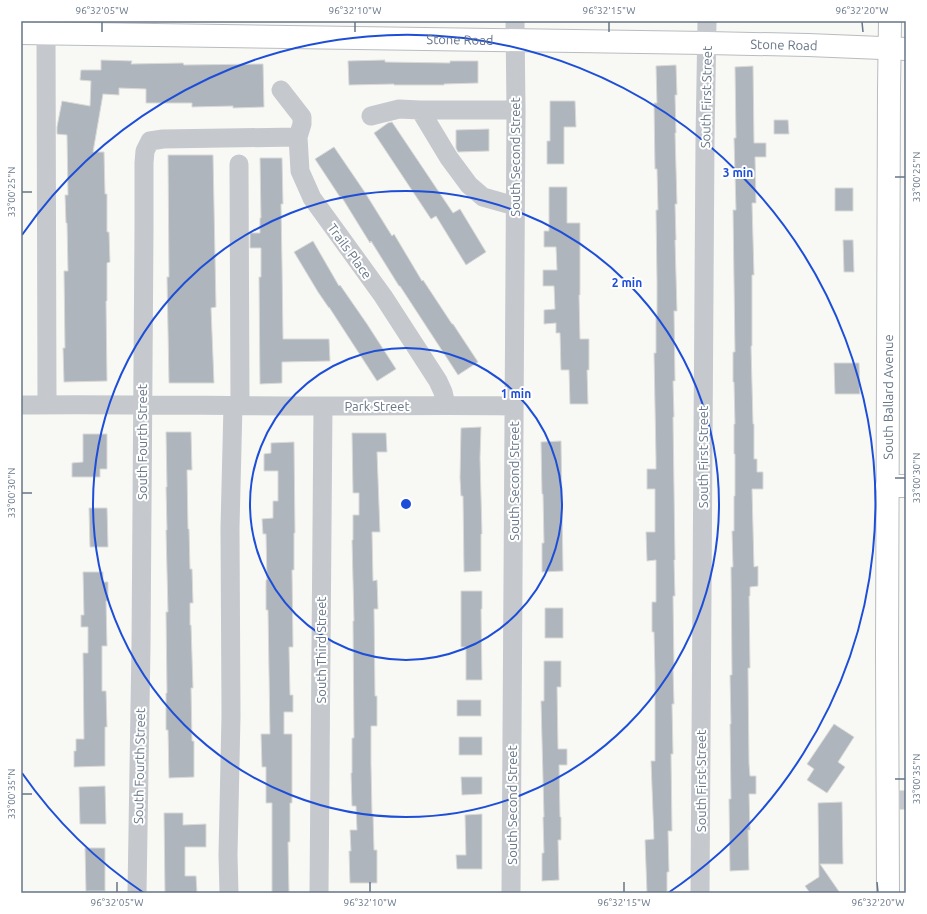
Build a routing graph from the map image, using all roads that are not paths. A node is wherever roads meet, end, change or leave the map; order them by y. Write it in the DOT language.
graph roads {
  1 [pos="707,21"];
  2 [pos="890,21"];
  3 [pos="75,28"];
  4 [pos="515,30"];
  5 [pos="21,33"];
  6 [pos="46,34"];
  7 [pos="707,43"];
  8 [pos="898,48"];
  9 [pos="281,90"];
  10 [pos="420,110"];
  11 [pos="516,110"];
  12 [pos="371,116"];
  13 [pos="298,137"];
  14 [pos="240,164"];
  15 [pos="515,206"];
  16 [pos="142,404"];
  17 [pos="21,405"];
  18 [pos="47,405"];
  19 [pos="236,405"];
  20 [pos="446,405"];
  21 [pos="323,406"];
  22 [pos="514,406"];
  23 [pos="897,486"];
  24 [pos="897,800"];
  25 [pos="137,893"];
  26 [pos="229,893"];
  27 [pos="319,893"];
  28 [pos="511,893"];
  29 [pos="700,893"];
  30 [pos="888,893"];
  1 -- 7 [label="street, South First Street"];
  2 -- 8 [label="main road, South Ballard Avenue"];
  3 -- 4 [label="main road, Stone Road"];
  3 -- 6 [label="main road, Stone Road"];
  4 -- 7 [label="main road, Stone Road"];
  4 -- 11 [label="street, South Second Street"];
  5 -- 6 [label="main road, Stone Road"];
  6 -- 18 [label="street"];
  7 -- 8 [label="main road, Stone Road"];
  7 -- 29 [label="street, South First Street"];
  8 -- 23 [label="main road, South Ballard Avenue"];
  9 -- 13 [label="street, Trails Place"];
  10 -- 11 [label="street"];
  10 -- 12 [label="street"];
  10 -- 15 [label="street"];
  11 -- 15 [label="street, South Second Street"];
  13 -- 16 [label="street, South Fourth Street"];
  13 -- 20 [label="street, Trails Place"];
  14 -- 19 [label="street"];
  15 -- 22 [label="street, South Second Street"];
  16 -- 18 [label="street, Park Street"];
  16 -- 19 [label="street, Park Street"];
  16 -- 25 [label="street, South Fourth Street"];
  17 -- 18 [label="street, Park Street"];
  19 -- 21 [label="street, Park Street"];
  19 -- 26 [label="street"];
  20 -- 21 [label="street, Park Street"];
  20 -- 22 [label="street, Park Street"];
  21 -- 27 [label="street, South Third Street"];
  22 -- 28 [label="street, South Second Street"];
  23 -- 24 [label="main road, South Ballard Avenue"];
  24 -- 30 [label="main road, South Ballard Avenue"];
}
